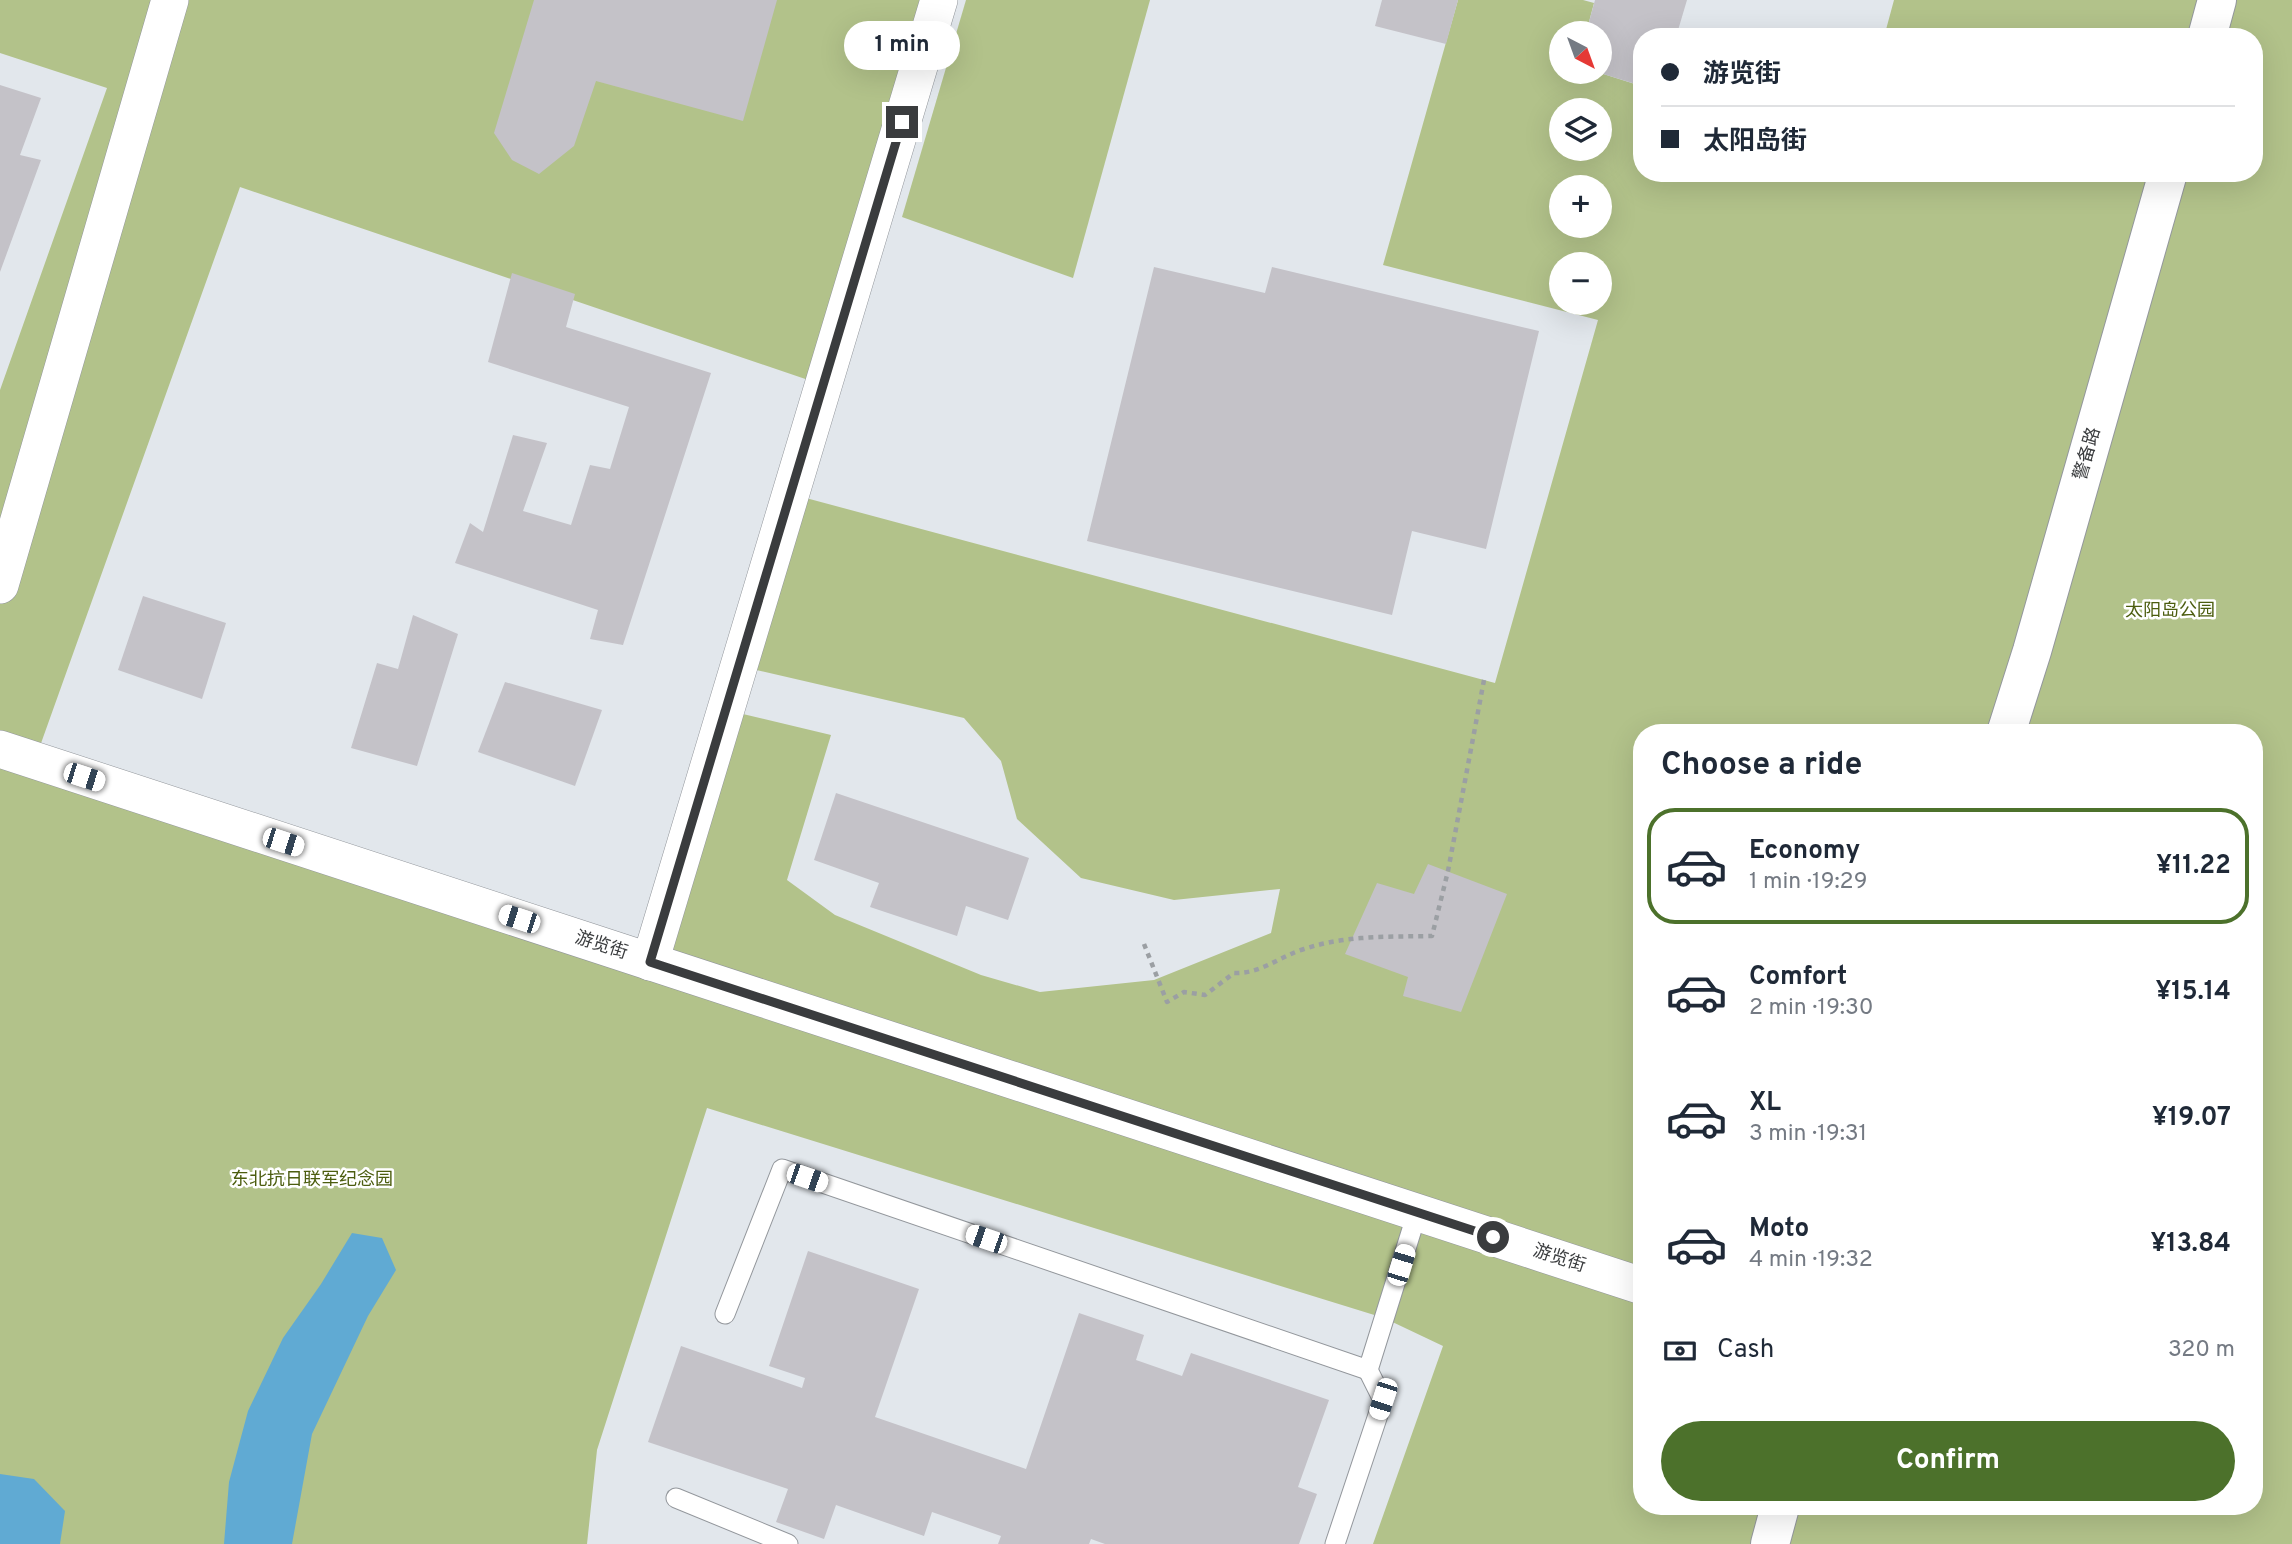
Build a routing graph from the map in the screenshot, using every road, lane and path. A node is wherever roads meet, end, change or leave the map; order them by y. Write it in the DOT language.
graph roads {
  1 [pos="170,0"];
  2 [pos="939,0"];
  3 [pos="2217,0"];
  4 [pos="2209,28"];
  5 [pos="2165,182"];
  6 [pos="0,585"];
  7 [pos="1483,680"];
  8 [pos="2009,724"];
  9 [pos="0,749"];
  10 [pos="1143,944"];
  11 [pos="650,962"];
  12 [pos="1417,1213"];
  13 [pos="1633,1283"];
  14 [pos="725,1314"];
  15 [pos="1368,1370"];
  16 [pos="676,1498"];
  17 [pos="1778,1515"];
  18 [pos="788,1544"];
  19 [pos="1335,1544"];
  20 [pos="1770,1544"];
  1 -- 6 [label="street"];
  2 -- 11 [label="street"];
  3 -- 4 [label="street"];
  5 -- 8 [label="street, 警备路"];
  7 -- 10 [label="path"];
  9 -- 11 [label="street, 游览街"];
  11 -- 12 [label="street, 游览街"];
  12 -- 13 [label="street, 游览街"];
  12 -- 15 [label="lane"];
  14 -- 15 [label="lane"];
  15 -- 19 [label="lane"];
  16 -- 18 [label="lane"];
  17 -- 20 [label="street"];
}
